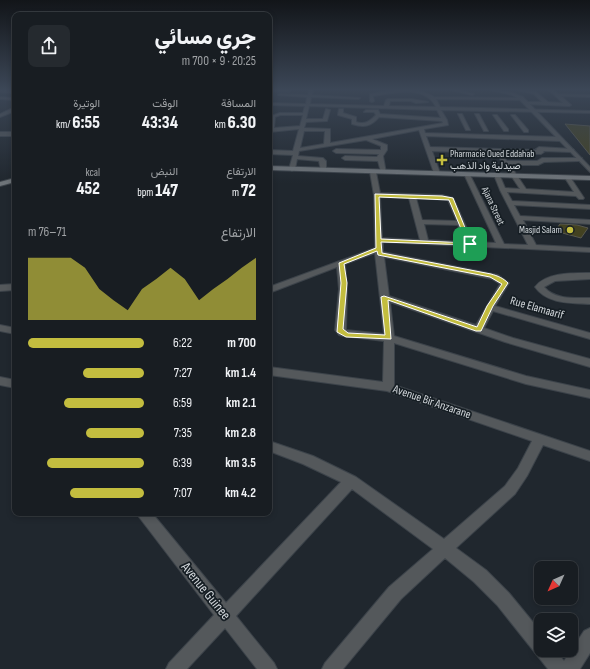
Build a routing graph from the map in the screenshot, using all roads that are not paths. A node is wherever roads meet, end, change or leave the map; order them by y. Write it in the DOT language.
graph roads {
  1 [pos="304,121"];
  2 [pos="354,121"];
  3 [pos="372,121"];
  4 [pos="445,121"];
  5 [pos="464,121"];
  6 [pos="481,121"];
  7 [pos="499,121"];
  8 [pos="518,121"];
  9 [pos="543,121"];
  10 [pos="302,128"];
  11 [pos="454,129"];
  12 [pos="468,129"];
  13 [pos="272,130"];
  14 [pos="474,130"];
  15 [pos="498,130"];
  16 [pos="506,130"];
  17 [pos="512,131"];
  18 [pos="519,131"];
  19 [pos="526,131"];
  20 [pos="532,131"];
  21 [pos="422,132"];
  22 [pos="546,132"];
  23 [pos="553,132"];
  24 [pos="0,134"];
  25 [pos="12,134"];
  26 [pos="444,135"];
  27 [pos="366,138"];
  28 [pos="523,138"];
  29 [pos="560,139"];
  30 [pos="494,142"];
  31 [pos="336,143"];
  32 [pos="327,145"];
  33 [pos="428,149"];
  34 [pos="450,149"];
  35 [pos="571,150"];
  36 [pos="336,151"];
  37 [pos="491,151"];
  38 [pos="540,151"];
  39 [pos="272,152"];
  40 [pos="382,152"];
  41 [pos="296,153"];
  42 [pos="345,158"];
  43 [pos="381,159"];
  44 [pos="548,159"];
  45 [pos="580,159"];
  46 [pos="506,163"];
  47 [pos="272,168"];
  48 [pos="292,169"];
  49 [pos="323,170"];
  50 [pos="590,170"];
  51 [pos="345,171"];
  52 [pos="374,172"];
  53 [pos="384,172"];
  54 [pos="438,173"];
  55 [pos="467,174"];
  56 [pos="497,175"];
  57 [pos="516,176"];
  58 [pos="568,178"];
  59 [pos="590,178"];
  60 [pos="12,181"];
  61 [pos="0,184"];
  62 [pos="503,190"];
  63 [pos="525,192"];
  64 [pos="578,194"];
  65 [pos="377,195"];
  66 [pos="412,197"];
  67 [pos="510,203"];
  68 [pos="589,209"];
  69 [pos="518,218"];
  70 [pos="419,222"];
  71 [pos="590,222"];
  72 [pos="462,223"];
  73 [pos="425,242"];
  74 [pos="470,244"];
  75 [pos="501,246"];
  76 [pos="533,247"];
  77 [pos="379,248"];
  78 [pos="590,250"];
  79 [pos="342,263"];
  80 [pos="590,276"];
  81 [pos="12,287"];
  82 [pos="0,288"];
  83 [pos="272,289"];
  84 [pos="384,297"];
  85 [pos="590,301"];
  86 [pos="490,306"];
  87 [pos="0,328"];
  88 [pos="12,330"];
  89 [pos="478,330"];
  90 [pos="590,336"];
  91 [pos="389,338"];
  92 [pos="590,364"];
  93 [pos="272,371"];
  94 [pos="0,382"];
  95 [pos="12,384"];
  96 [pos="388,387"];
  97 [pos="590,394"];
  98 [pos="539,439"];
  99 [pos="272,447"];
  100 [pos="590,456"];
  101 [pos="351,481"];
  102 [pos="145,516"];
  103 [pos="444,548"];
  104 [pos="225,614"];
  105 [pos="534,637"];
  106 [pos="590,637"];
  107 [pos="550,657"];
  108 [pos="175,669"];
  109 [pos="268,669"];
  110 [pos="331,669"];
  111 [pos="559,669"];
  112 [pos="569,669"];
  1 -- 10 [label="street"];
  2 -- 3 [label="street"];
  4 -- 21 [label="street"];
  5 -- 12 [label="street"];
  6 -- 30 [label="street"];
  7 -- 16 [label="street"];
  8 -- 19 [label="street"];
  9 -- 23 [label="street"];
  10 -- 13 [label="street"];
  10 -- 32 [label="street"];
  10 -- 41 [label="street"];
  11 -- 12 [label="street"];
  12 -- 14 [label="street"];
  15 -- 16 [label="street"];
  16 -- 17 [label="street"];
  18 -- 19 [label="street"];
  19 -- 20 [label="street"];
  21 -- 26 [label="street"];
  21 -- 27 [label="street"];
  21 -- 33 [label="street"];
  22 -- 23 [label="street"];
  23 -- 29 [label="street"];
  24 -- 25 [label="street"];
  26 -- 30 [label="street"];
  26 -- 34 [label="street"];
  27 -- 31 [label="street"];
  27 -- 40 [label="street"];
  28 -- 29 [label="street"];
  28 -- 30 [label="street"];
  28 -- 38 [label="street"];
  29 -- 35 [label="street"];
  30 -- 37 [label="street"];
  30 -- 38 [label="street"];
  31 -- 32 [label="street"];
  31 -- 36 [label="street"];
  32 -- 41 [label="street"];
  33 -- 34 [label="street"];
  33 -- 54 [label="street"];
  34 -- 37 [label="street"];
  35 -- 38 [label="street"];
  35 -- 45 [label="street"];
  36 -- 40 [label="street"];
  36 -- 42 [label="street"];
  37 -- 46 [label="street"];
  38 -- 44 [label="street"];
  39 -- 41 [label="street"];
  40 -- 43 [label="street"];
  41 -- 48 [label="street"];
  41 -- 49 [label="street"];
  42 -- 43 [label="street"];
  42 -- 51 [label="street"];
  43 -- 53 [label="street"];
  44 -- 45 [label="street"];
  44 -- 46 [label="street"];
  45 -- 50 [label="street"];
  46 -- 57 [label="street"];
  47 -- 48 [label="main road"];
  48 -- 49 [label="main road"];
  49 -- 51 [label="main road"];
  51 -- 52 [label="main road"];
  52 -- 53 [label="main road"];
  52 -- 65 [label="street"];
  53 -- 54 [label="main road"];
  54 -- 55 [label="main road"];
  55 -- 56 [label="main road"];
  55 -- 75 [label="street, Ajana Street"];
  56 -- 57 [label="main road"];
  56 -- 62 [label="street"];
  57 -- 58 [label="main road"];
  57 -- 63 [label="street"];
  58 -- 59 [label="main road"];
  58 -- 64 [label="street"];
  60 -- 61 [label="main road"];
  62 -- 63 [label="street"];
  62 -- 67 [label="street"];
  63 -- 64 [label="street"];
  64 -- 68 [label="street"];
  65 -- 66 [label="street"];
  65 -- 77 [label="street"];
  66 -- 70 [label="street"];
  66 -- 72 [label="street"];
  67 -- 68 [label="street"];
  67 -- 69 [label="street"];
  69 -- 71 [label="street"];
  69 -- 76 [label="street"];
  70 -- 72 [label="street"];
  70 -- 73 [label="street"];
  72 -- 74 [label="street"];
  73 -- 74 [label="street"];
  73 -- 77 [label="street"];
  74 -- 75 [label="street"];
  75 -- 76 [label="street"];
  76 -- 78 [label="street"];
  77 -- 79 [label="street"];
  77 -- 84 [label="street"];
  77 -- 86 [label="street, Rue Elamaarif"];
  79 -- 83 [label="street"];
  79 -- 91 [label="street"];
  80 -- 85 [label="street"];
  81 -- 82 [label="street"];
  84 -- 89 [label="street"];
  84 -- 91 [label="street"];
  86 -- 89 [label="street"];
  86 -- 90 [label="street, Rue Elamaarif"];
  87 -- 88 [label="street"];
  89 -- 92 [label="street"];
  91 -- 96 [label="street"];
  91 -- 97 [label="street"];
  93 -- 96 [label="street, Avenue Bir Anzarane"];
  94 -- 95 [label="street"];
  96 -- 98 [label="street, Avenue Bir Anzarane"];
  98 -- 100 [label="street, Avenue Bir Anzarane"];
  98 -- 103 [label="street"];
  99 -- 101 [label="street"];
  101 -- 103 [label="street"];
  101 -- 104 [label="street"];
  102 -- 104 [label="street, Avenue Guinee"];
  103 -- 105 [label="street"];
  103 -- 110 [label="street"];
  104 -- 108 [label="street"];
  104 -- 109 [label="street, Avenue Guinee"];
  106 -- 112 [label="street"];
  107 -- 111 [label="street"];
}
